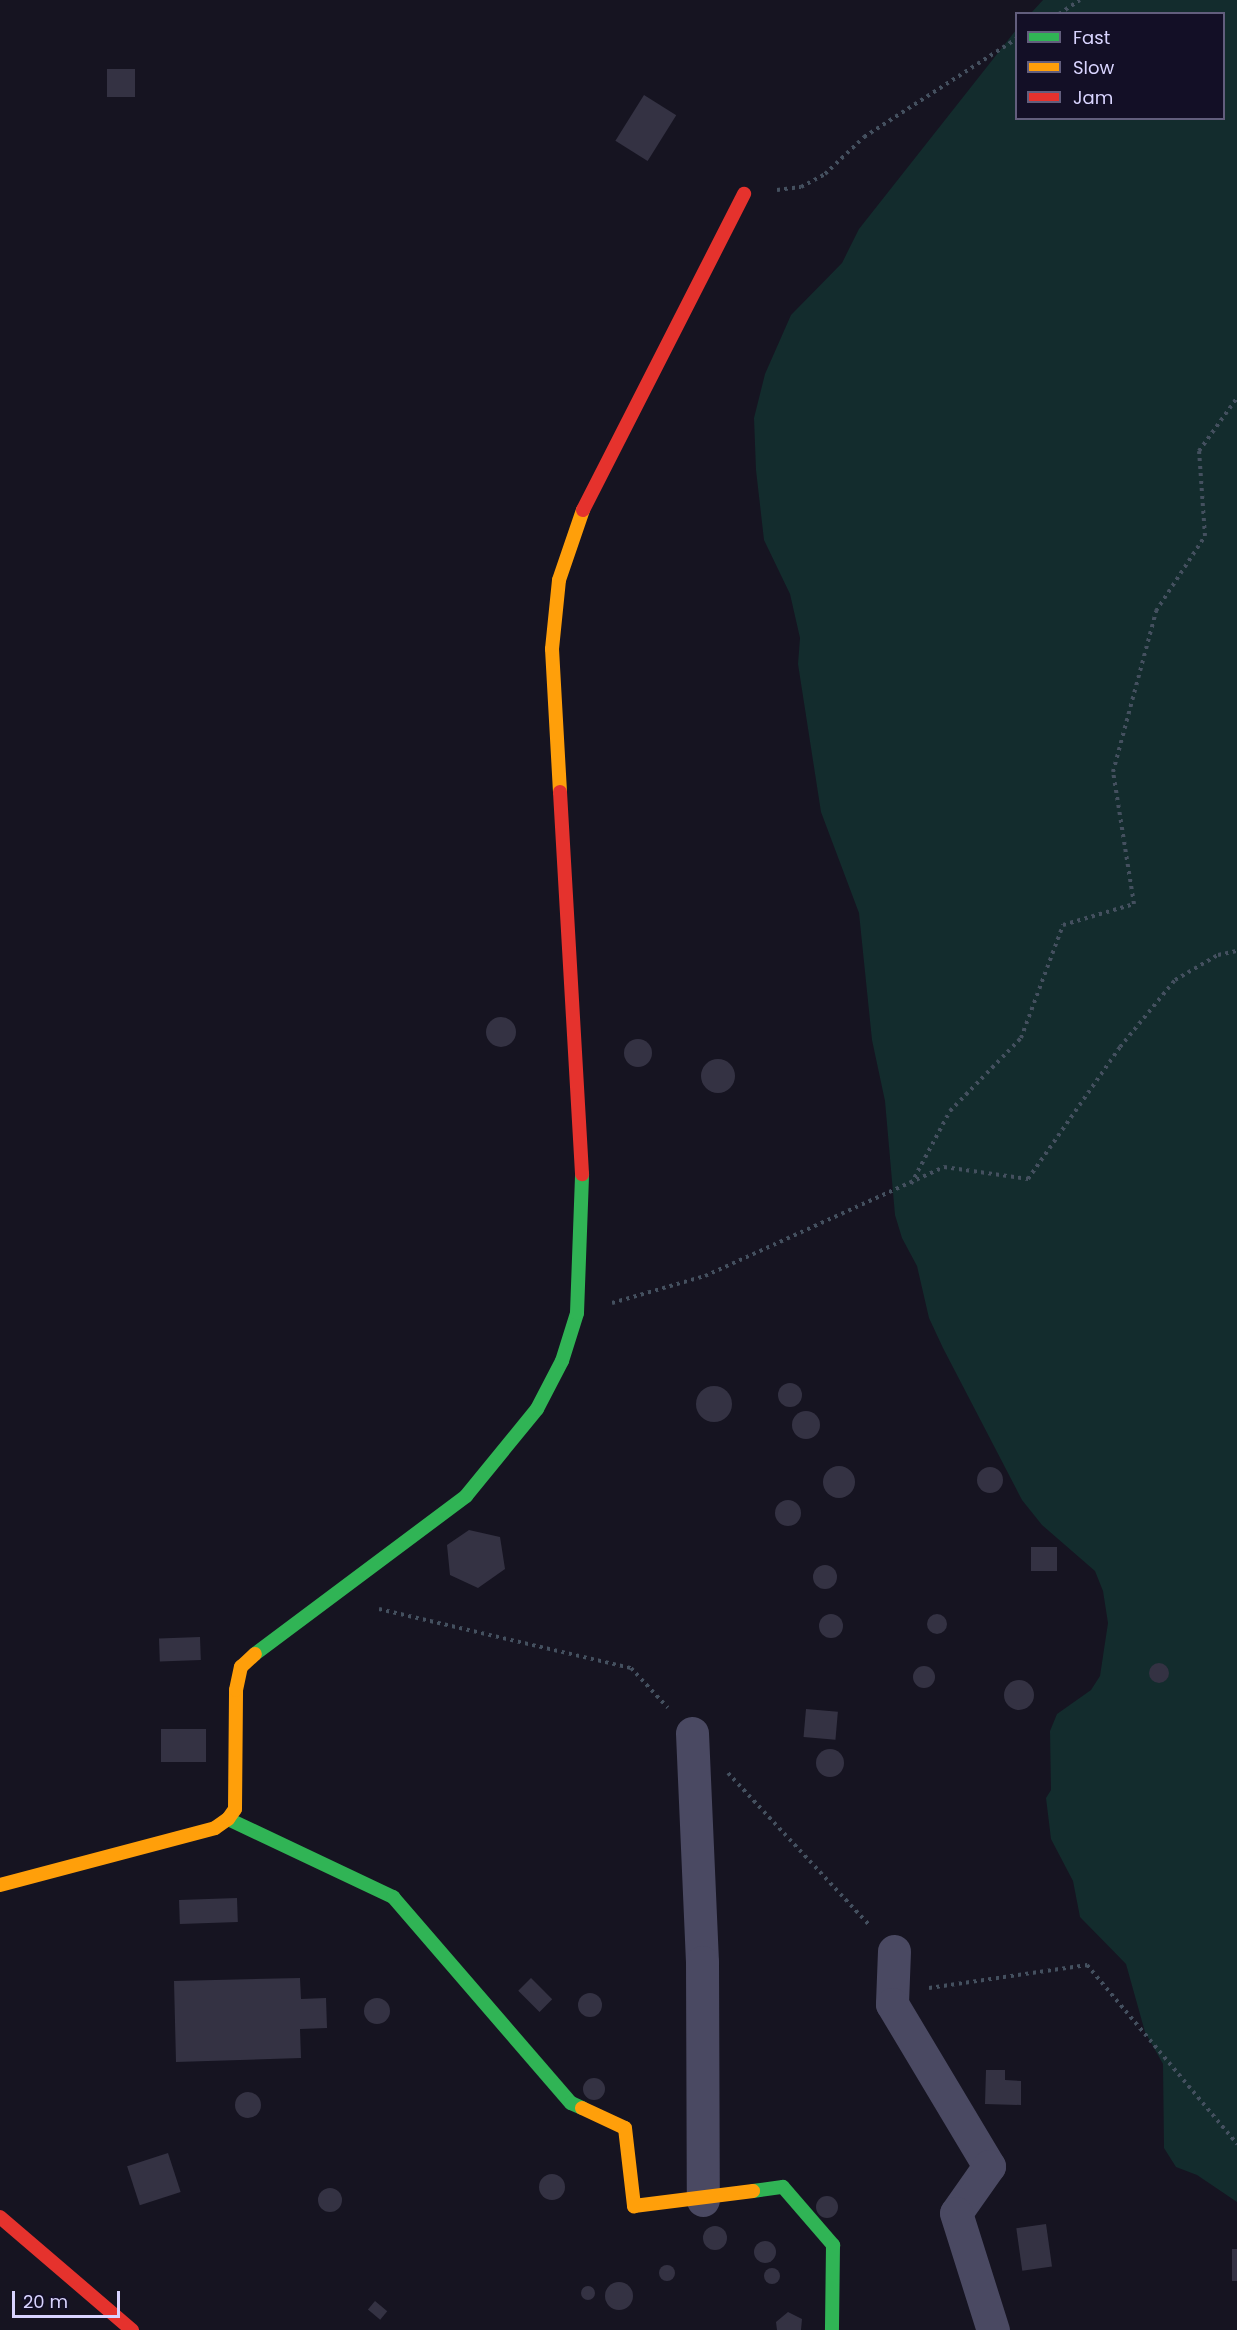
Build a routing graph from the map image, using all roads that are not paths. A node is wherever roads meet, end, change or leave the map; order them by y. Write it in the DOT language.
graph roads {
  1 [pos="744,194"];
  2 [pos="692,1733"];
  3 [pos="228,1819"];
  4 [pos="0,1885"];
  5 [pos="894,1951"];
  6 [pos="703,2200"];
  7 [pos="0,2217"];
  8 [pos="132,2330"];
  9 [pos="832,2330"];
  10 [pos="993,2330"];
  1 -- 3 [label="street"];
  2 -- 6 [label="street"];
  3 -- 4 [label="street"];
  3 -- 6 [label="street"];
  5 -- 10 [label="street"];
  6 -- 9 [label="street"];
  7 -- 8 [label="street"];
}
